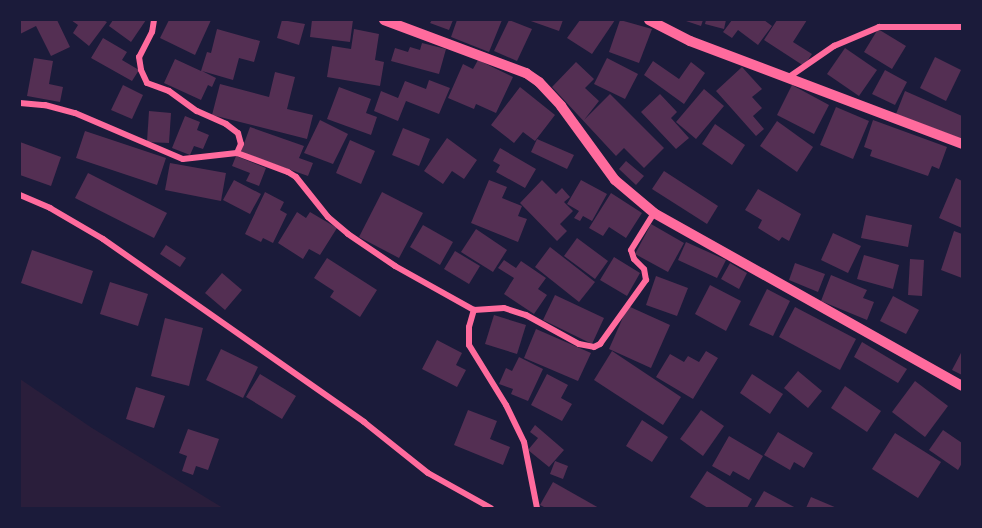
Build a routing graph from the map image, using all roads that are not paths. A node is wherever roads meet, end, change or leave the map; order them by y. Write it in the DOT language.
graph roads {
  1 [pos="154,20"];
  2 [pos="384,20"];
  3 [pos="649,20"];
  4 [pos="960,20"];
  5 [pos="962,27"];
  6 [pos="789,77"];
  7 [pos="20,103"];
  8 [pos="963,144"];
  9 [pos="237,153"];
  10 [pos="20,195"];
  11 [pos="654,213"];
  12 [pos="474,310"];
  13 [pos="963,386"];
  14 [pos="491,508"];
  15 [pos="537,508"];
  1 -- 9 [label="street"];
  2 -- 11 [label="street"];
  3 -- 6 [label="street"];
  4 -- 5 [label="street"];
  5 -- 6 [label="street"];
  6 -- 8 [label="street"];
  7 -- 9 [label="street"];
  9 -- 12 [label="street"];
  10 -- 14 [label="street"];
  11 -- 12 [label="street"];
  11 -- 13 [label="street"];
  12 -- 15 [label="street"];
}
